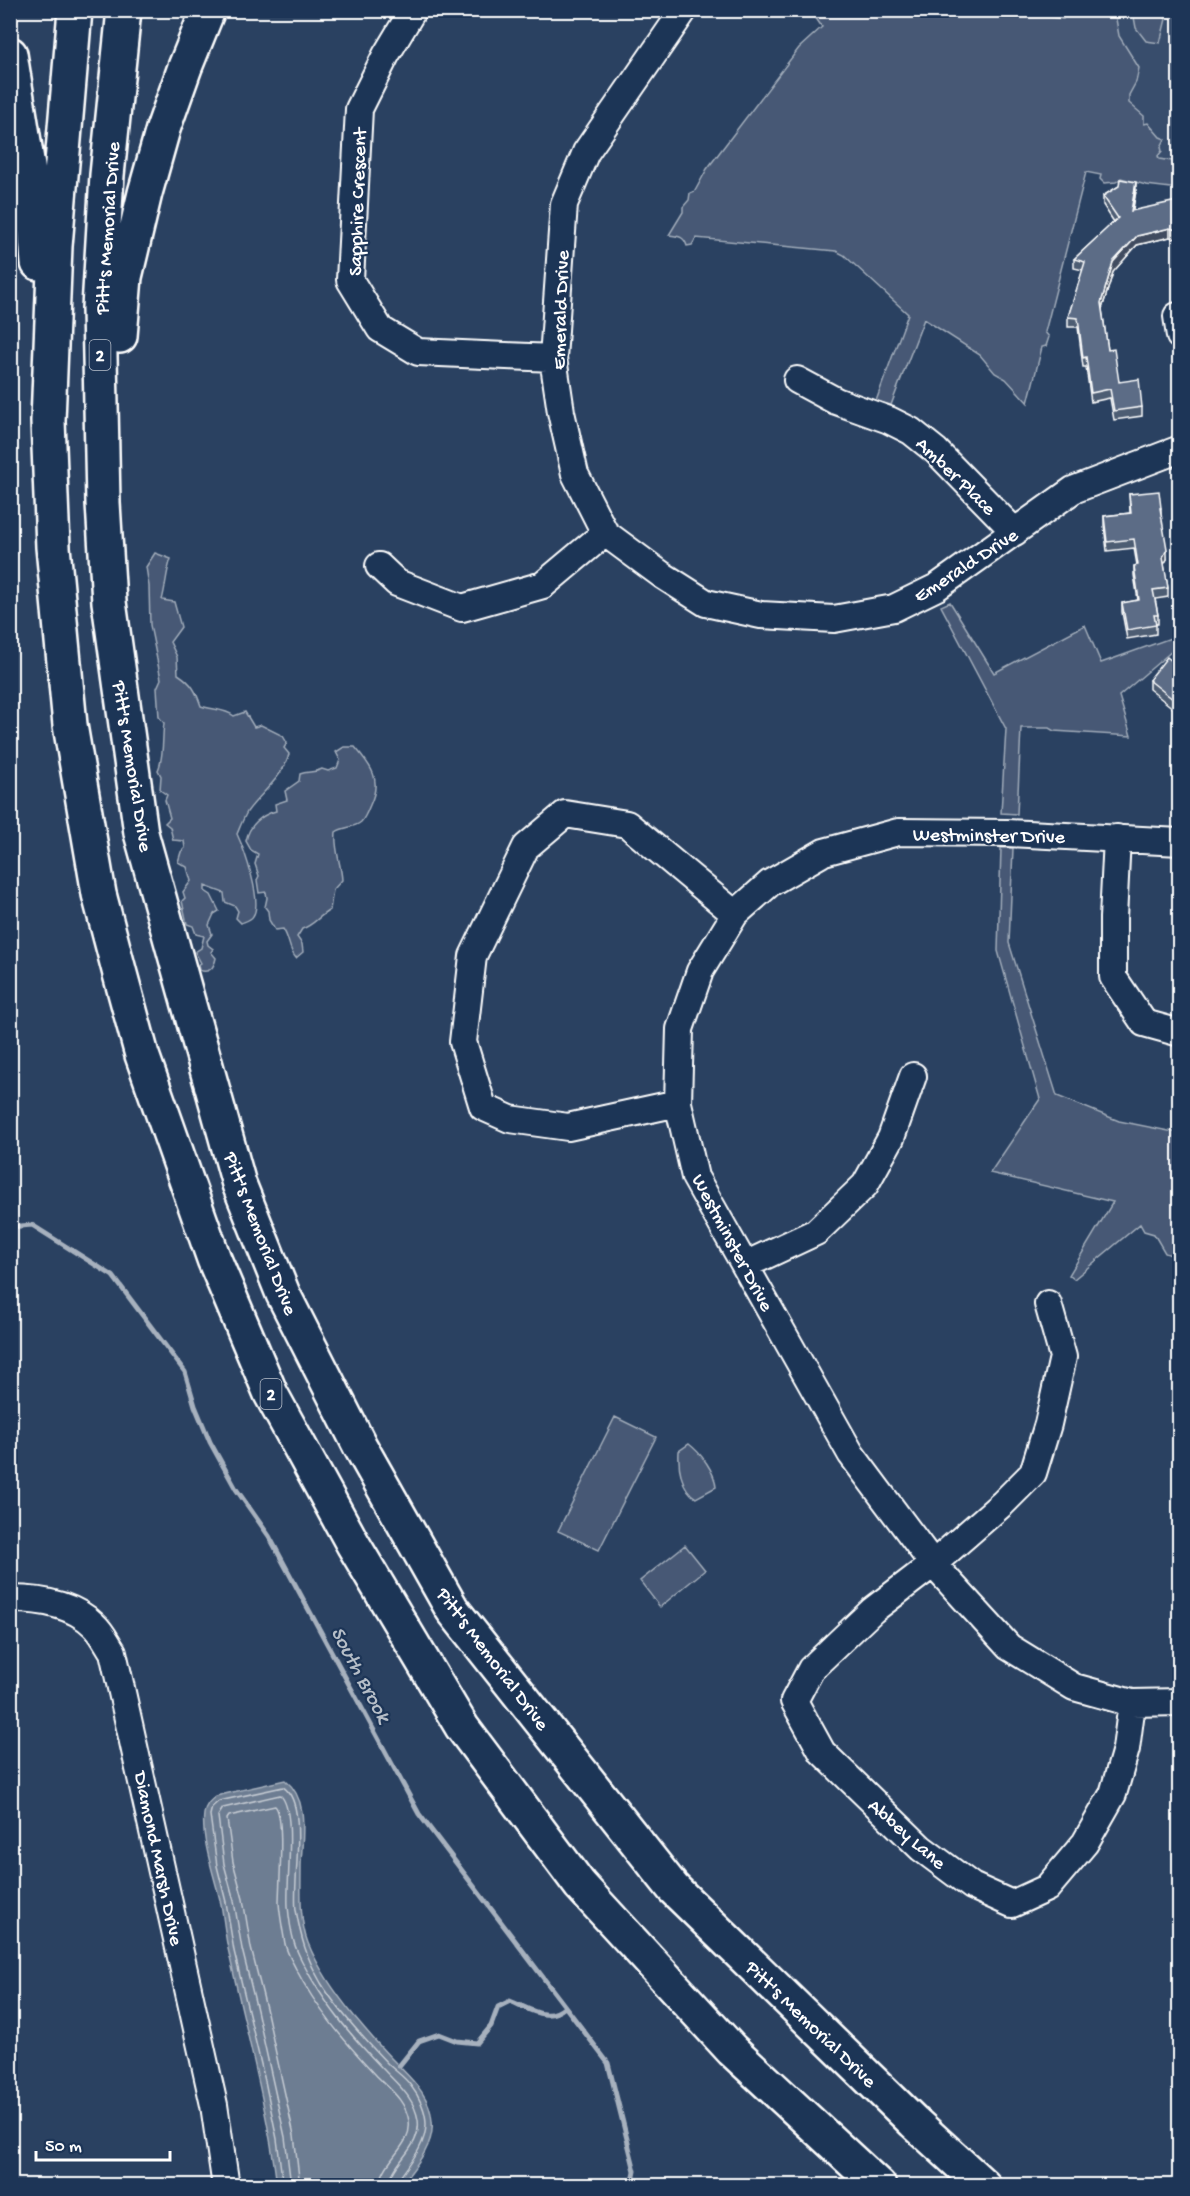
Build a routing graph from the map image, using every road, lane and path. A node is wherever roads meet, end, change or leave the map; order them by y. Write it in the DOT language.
graph roads {
  1 [pos="75,10"];
  2 [pos="124,10"];
  3 [pos="208,10"];
  4 [pos="413,10"];
  5 [pos="684,10"];
  6 [pos="10,54"];
  7 [pos="553,357"];
  8 [pos="797,380"];
  9 [pos="48,421"];
  10 [pos="1179,449"];
  11 [pos="1015,532"];
  12 [pos="605,533"];
  13 [pos="379,566"];
  14 [pos="123,700"];
  15 [pos="1117,838"];
  16 [pos="1179,842"];
  17 [pos="735,914"];
  18 [pos="1179,1033"];
  19 [pos="913,1076"];
  20 [pos="678,1103"];
  21 [pos="745,1265"];
  22 [pos="1048,1304"];
  23 [pos="933,1564"];
  24 [pos="10,1599"];
  25 [pos="1179,1702"];
  26 [pos="1132,1703"];
  27 [pos="224,2186"];
  28 [pos="879,2186"];
  29 [pos="984,2186"];
  1 -- 9 [label="highway, 2"];
  2 -- 14 [label="highway, Pitt's Memorial Drive / 2"];
  3 -- 14 [label="highway"];
  4 -- 7 [label="street, Sapphire Crescent"];
  5 -- 7 [label="street, Emerald Drive"];
  6 -- 9 [label="highway"];
  7 -- 12 [label="street, Emerald Drive"];
  8 -- 11 [label="street, Amber Place"];
  9 -- 28 [label="highway, 2"];
  10 -- 11 [label="street, Emerald Drive"];
  11 -- 12 [label="street, Emerald Drive"];
  12 -- 13 [label="street"];
  14 -- 29 [label="highway, Pitt's Memorial Drive / 2"];
  15 -- 16 [label="street, Westminster Drive"];
  15 -- 17 [label="street, Westminster Drive"];
  15 -- 18 [label="street"];
  17 -- 20 [label="street, Westminster Drive"];
  17 -- 20 [label="street"];
  19 -- 21 [label="street"];
  20 -- 21 [label="street, Westminster Drive"];
  21 -- 23 [label="street, Westminster Drive"];
  22 -- 23 [label="street"];
  23 -- 26 [label="street, Westminster Drive"];
  23 -- 26 [label="street, Abbey Lane"];
  24 -- 27 [label="street, Diamond Marsh Drive"];
  25 -- 26 [label="street, Westminster Drive"];
}
